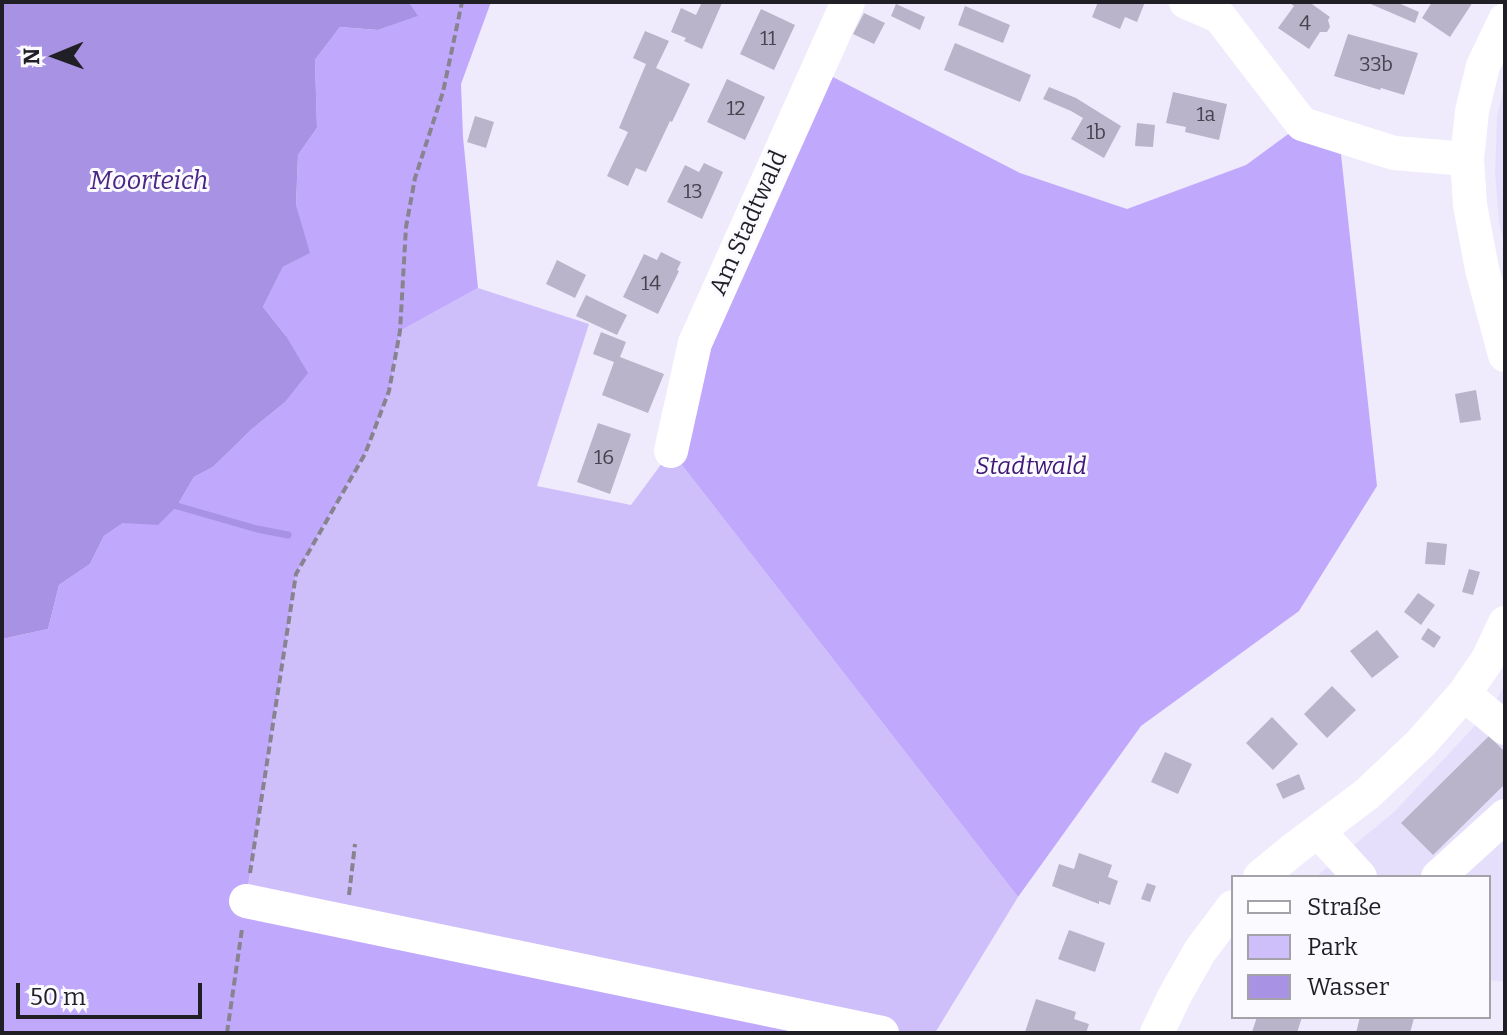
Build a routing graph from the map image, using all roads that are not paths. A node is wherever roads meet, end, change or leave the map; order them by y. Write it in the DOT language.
graph roads {
  1 [pos="848,2"];
  2 [pos="1186,2"];
  3 [pos="1505,20"];
  4 [pos="1467,159"];
  5 [pos="1505,355"];
  6 [pos="671,451"];
  7 [pos="1505,623"];
  8 [pos="1464,694"];
  9 [pos="1505,728"];
  10 [pos="1505,816"];
  11 [pos="1318,831"];
  12 [pos="1263,875"];
  13 [pos="1358,875"];
  14 [pos="1440,875"];
  15 [pos="246,901"];
  16 [pos="1231,910"];
  17 [pos="882,1033"];
  18 [pos="1157,1033"];
  1 -- 6 [label="street, Am Stadtwald"];
  2 -- 4 [label="street"];
  3 -- 4 [label="street"];
  4 -- 5 [label="street"];
  7 -- 8 [label="street"];
  8 -- 9 [label="street"];
  8 -- 11 [label="street"];
  10 -- 14 [label="street"];
  11 -- 12 [label="street"];
  11 -- 13 [label="street"];
  15 -- 17 [label="street"];
  16 -- 18 [label="street"];
}
